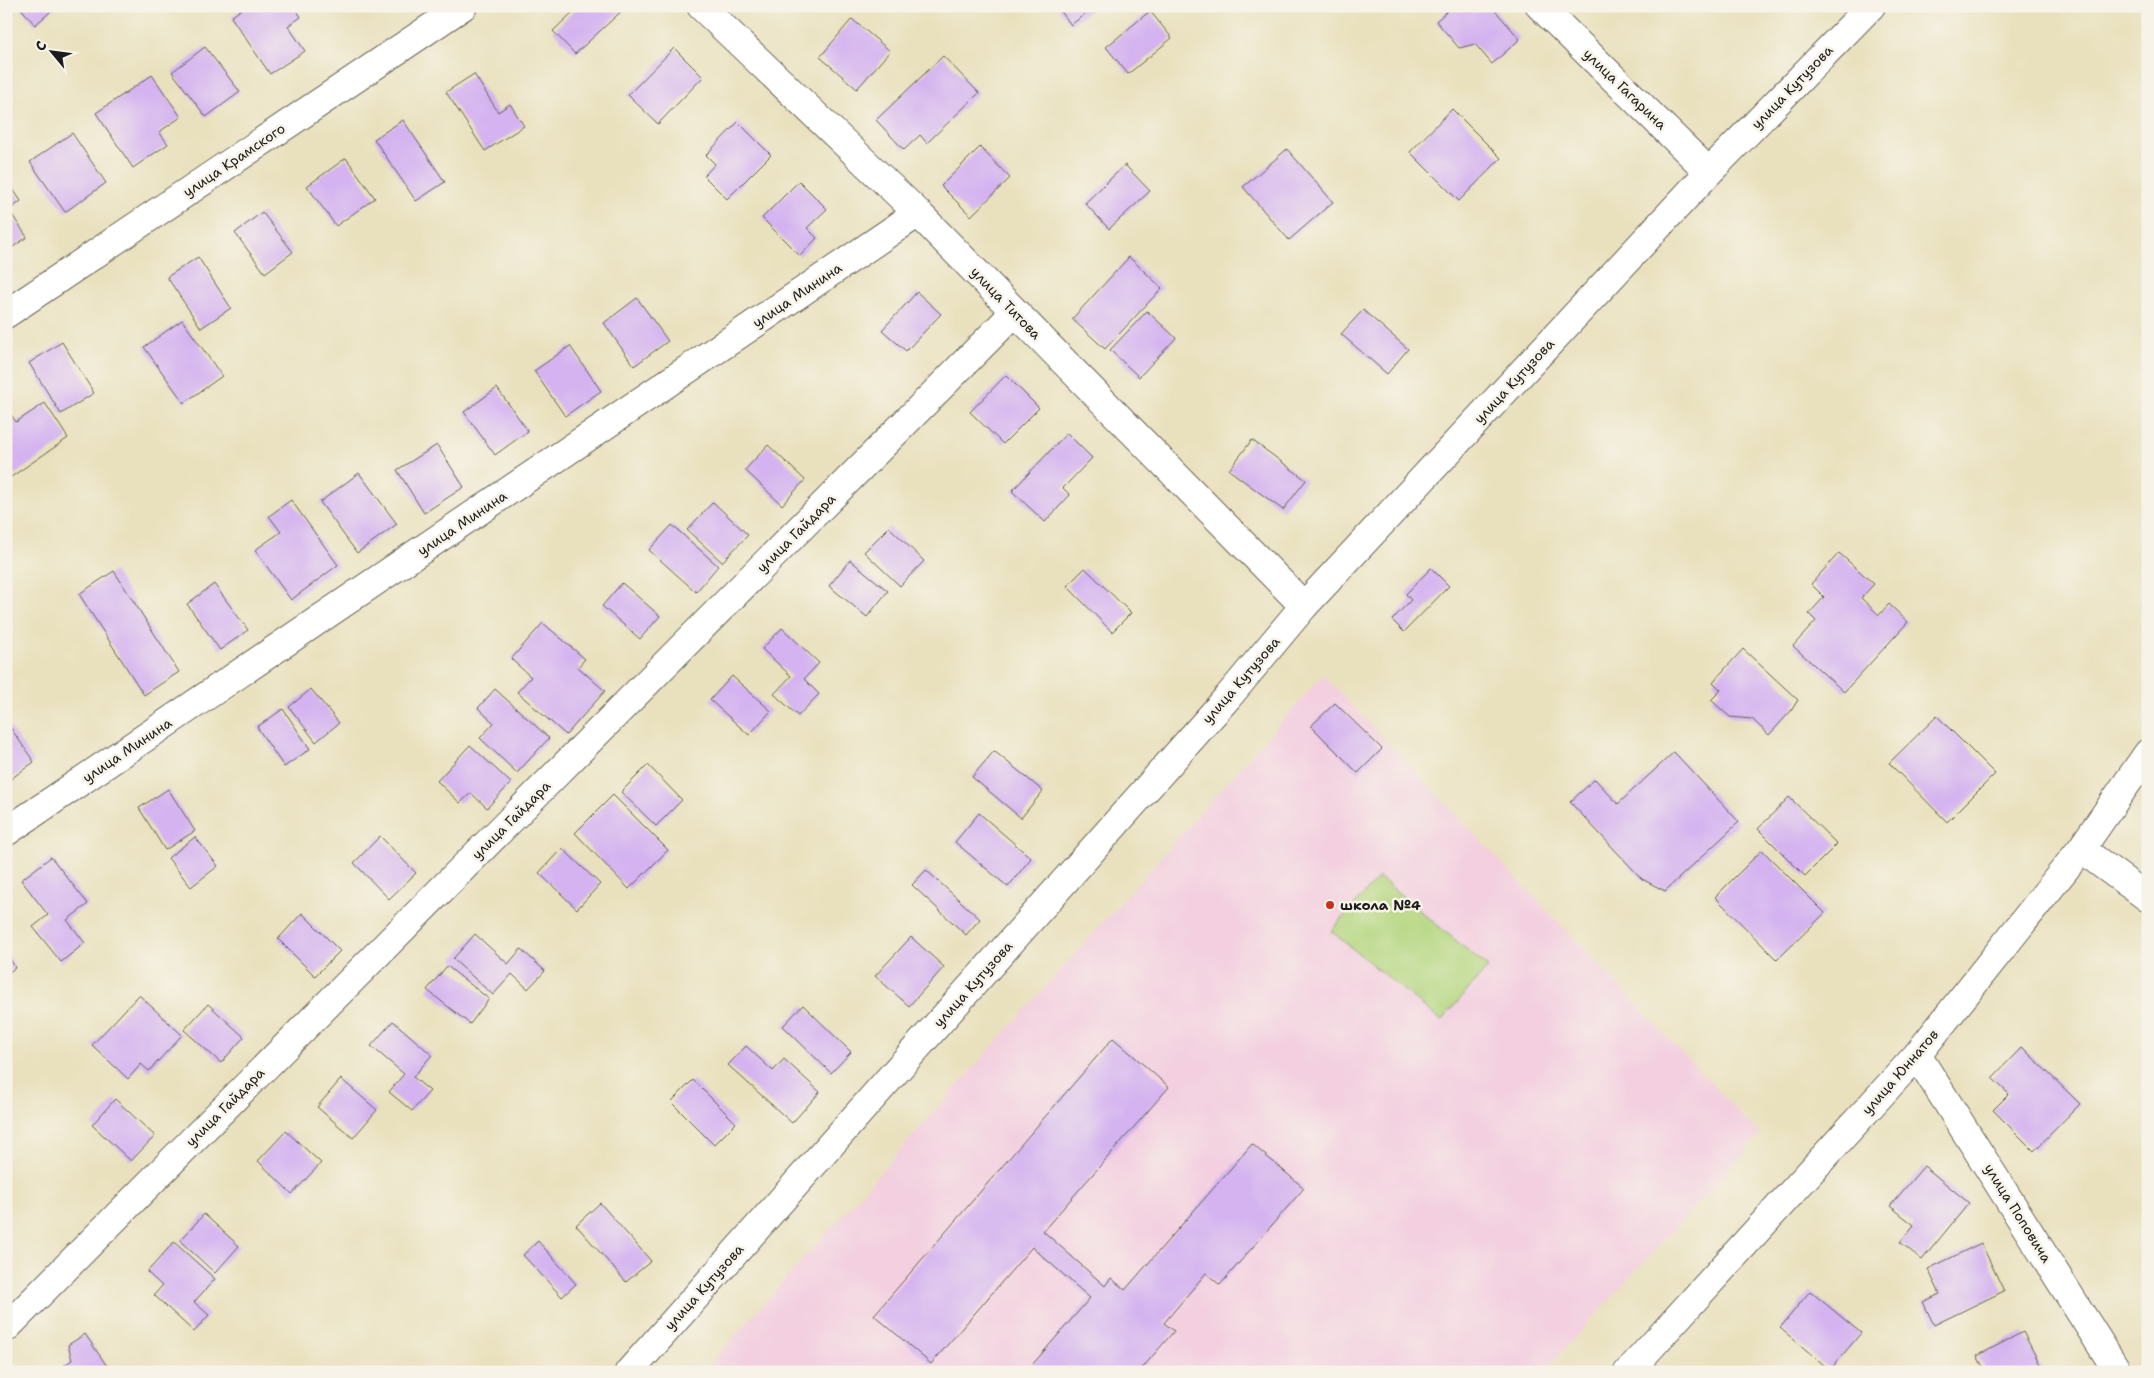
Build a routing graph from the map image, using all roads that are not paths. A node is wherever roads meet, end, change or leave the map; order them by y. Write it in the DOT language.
graph roads {
  1 [pos="463,6"];
  2 [pos="700,6"];
  3 [pos="1540,6"];
  4 [pos="1871,6"];
  5 [pos="1709,172"];
  6 [pos="918,213"];
  7 [pos="1016,312"];
  8 [pos="6,314"];
  9 [pos="1304,606"];
  10 [pos="2148,753"];
  11 [pos="6,832"];
  12 [pos="2081,849"];
  13 [pos="2148,898"];
  14 [pos="1917,1055"];
  15 [pos="6,1328"];
  16 [pos="629,1372"];
  17 [pos="1628,1372"];
  18 [pos="2118,1372"];
  1 -- 8 [label="street, улица Крамского"];
  2 -- 6 [label="street, улица Титова"];
  3 -- 5 [label="street, улица Гагарина"];
  4 -- 5 [label="street, улица Кутузова"];
  5 -- 9 [label="street, улица Кутузова"];
  6 -- 7 [label="street, улица Титова"];
  6 -- 11 [label="street, улица Минина"];
  7 -- 9 [label="street, улица Титова"];
  7 -- 15 [label="street, улица Гайдара"];
  9 -- 16 [label="street, улица Кутузова"];
  10 -- 12 [label="street, улица Юннатов"];
  12 -- 13 [label="street"];
  12 -- 14 [label="street, улица Юннатов"];
  14 -- 17 [label="street, улица Юннатов"];
  14 -- 18 [label="street, улица Поповича"];
}
